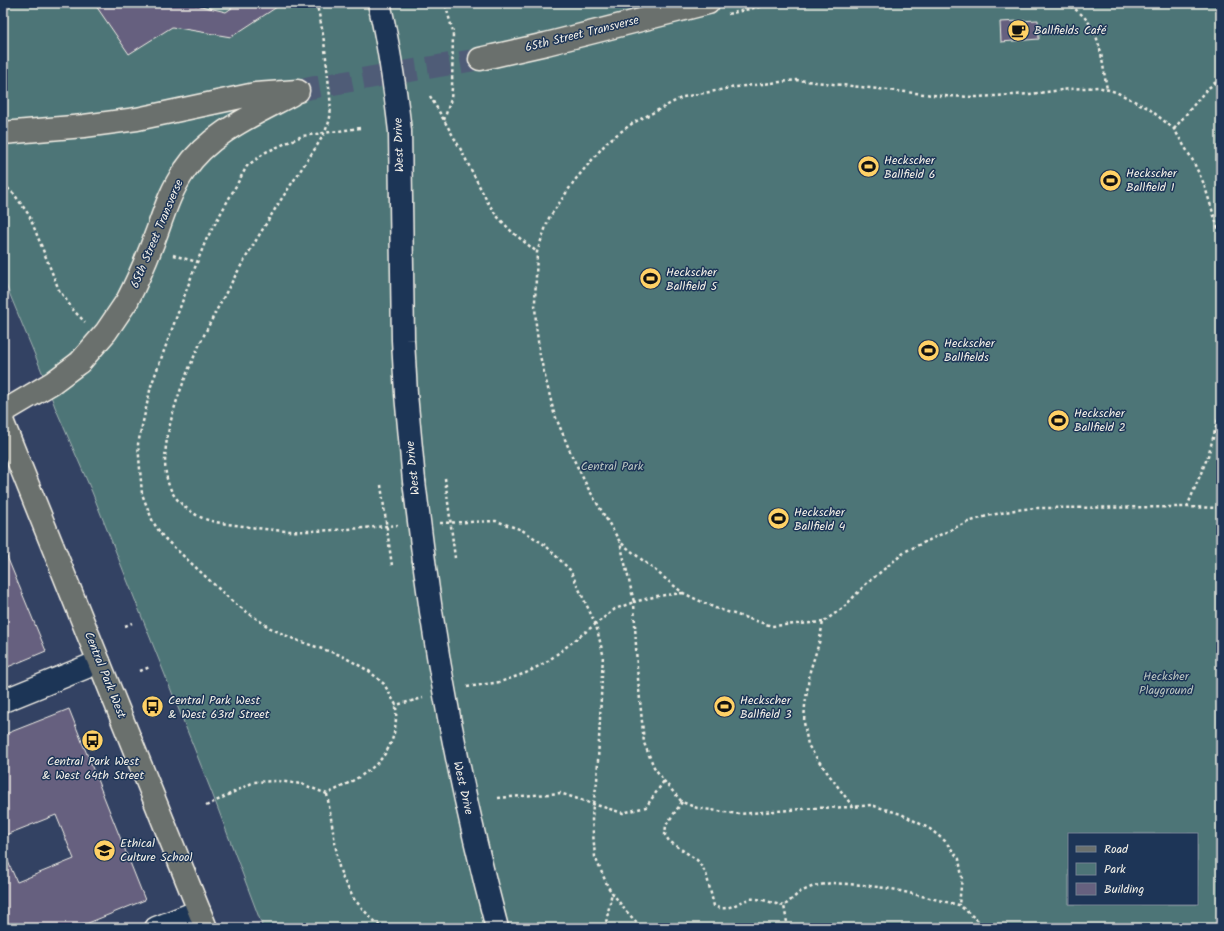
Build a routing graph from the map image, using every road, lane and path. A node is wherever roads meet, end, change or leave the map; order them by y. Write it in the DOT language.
graph roads {
  1 [pos="316,3"];
  2 [pos="379,3"];
  3 [pos="445,3"];
  4 [pos="708,3"];
  5 [pos="1065,3"];
  6 [pos="480,59"];
  7 [pos="1221,78"];
  8 [pos="1107,89"];
  9 [pos="430,96"];
  10 [pos="331,111"];
  11 [pos="444,120"];
  12 [pos="360,128"];
  13 [pos="1174,129"];
  14 [pos="3,133"];
  15 [pos="3,184"];
  16 [pos="1221,238"];
  17 [pos="537,252"];
  18 [pos="88,325"];
  19 [pos="1221,410"];
  20 [pos="3,412"];
  21 [pos="3,423"];
  22 [pos="445,478"];
  23 [pos="381,485"];
  24 [pos="1187,506"];
  25 [pos="1221,508"];
  26 [pos="620,542"];
  27 [pos="455,558"];
  28 [pos="392,566"];
  29 [pos="683,593"];
  30 [pos="634,602"];
  31 [pos="823,622"];
  32 [pos="132,623"];
  33 [pos="125,626"];
  34 [pos="99,662"];
  35 [pos="150,667"];
  36 [pos="140,671"];
  37 [pos="443,692"];
  38 [pos="3,701"];
  39 [pos="396,705"];
  40 [pos="664,781"];
  41 [pos="327,794"];
  42 [pos="498,798"];
  43 [pos="682,802"];
  44 [pos="206,806"];
  45 [pos="853,807"];
  46 [pos="612,892"];
  47 [pos="959,904"];
  48 [pos="784,906"];
  49 [pos="203,919"];
  50 [pos="156,928"];
  51 [pos="382,928"];
  52 [pos="497,928"];
  53 [pos="605,928"];
  54 [pos="788,928"];
  55 [pos="987,928"];
  1 -- 10 [label="path"];
  2 -- 37 [label="street, West Drive, bridge"];
  3 -- 11 [label="path"];
  4 -- 6 [label="main road, 65th Street Transverse"];
  5 -- 8 [label="path"];
  7 -- 13 [label="path"];
  8 -- 13 [label="path"];
  8 -- 17 [label="path"];
  9 -- 11 [label="path"];
  11 -- 17 [label="path"];
  12 -- 39 [label="path"];
  13 -- 16 [label="path"];
  14 -- 20 [label="main road, 65th Street Transverse, bridge"];
  15 -- 18 [label="path"];
  17 -- 26 [label="path"];
  19 -- 24 [label="path"];
  21 -- 34 [label="main road, Central Park West"];
  22 -- 27 [label="path, bridge"];
  23 -- 28 [label="path, bridge"];
  24 -- 25 [label="path"];
  24 -- 31 [label="path"];
  26 -- 29 [label="path"];
  26 -- 30 [label="path"];
  29 -- 30 [label="path"];
  29 -- 31 [label="path"];
  30 -- 37 [label="path"];
  30 -- 40 [label="path"];
  31 -- 45 [label="path"];
  32 -- 33 [label="path"];
  34 -- 38 [label="street"];
  34 -- 49 [label="main road, Central Park West"];
  35 -- 36 [label="path"];
  37 -- 39 [label="path"];
  37 -- 52 [label="street, West Drive"];
  39 -- 41 [label="path"];
  40 -- 42 [label="path"];
  40 -- 43 [label="path"];
  41 -- 44 [label="path"];
  41 -- 51 [label="path"];
  43 -- 45 [label="path"];
  43 -- 48 [label="path"];
  45 -- 47 [label="path"];
  46 -- 53 [label="path"];
  47 -- 48 [label="path"];
  47 -- 55 [label="path"];
  48 -- 54 [label="path"];
  49 -- 50 [label="street"];
}
